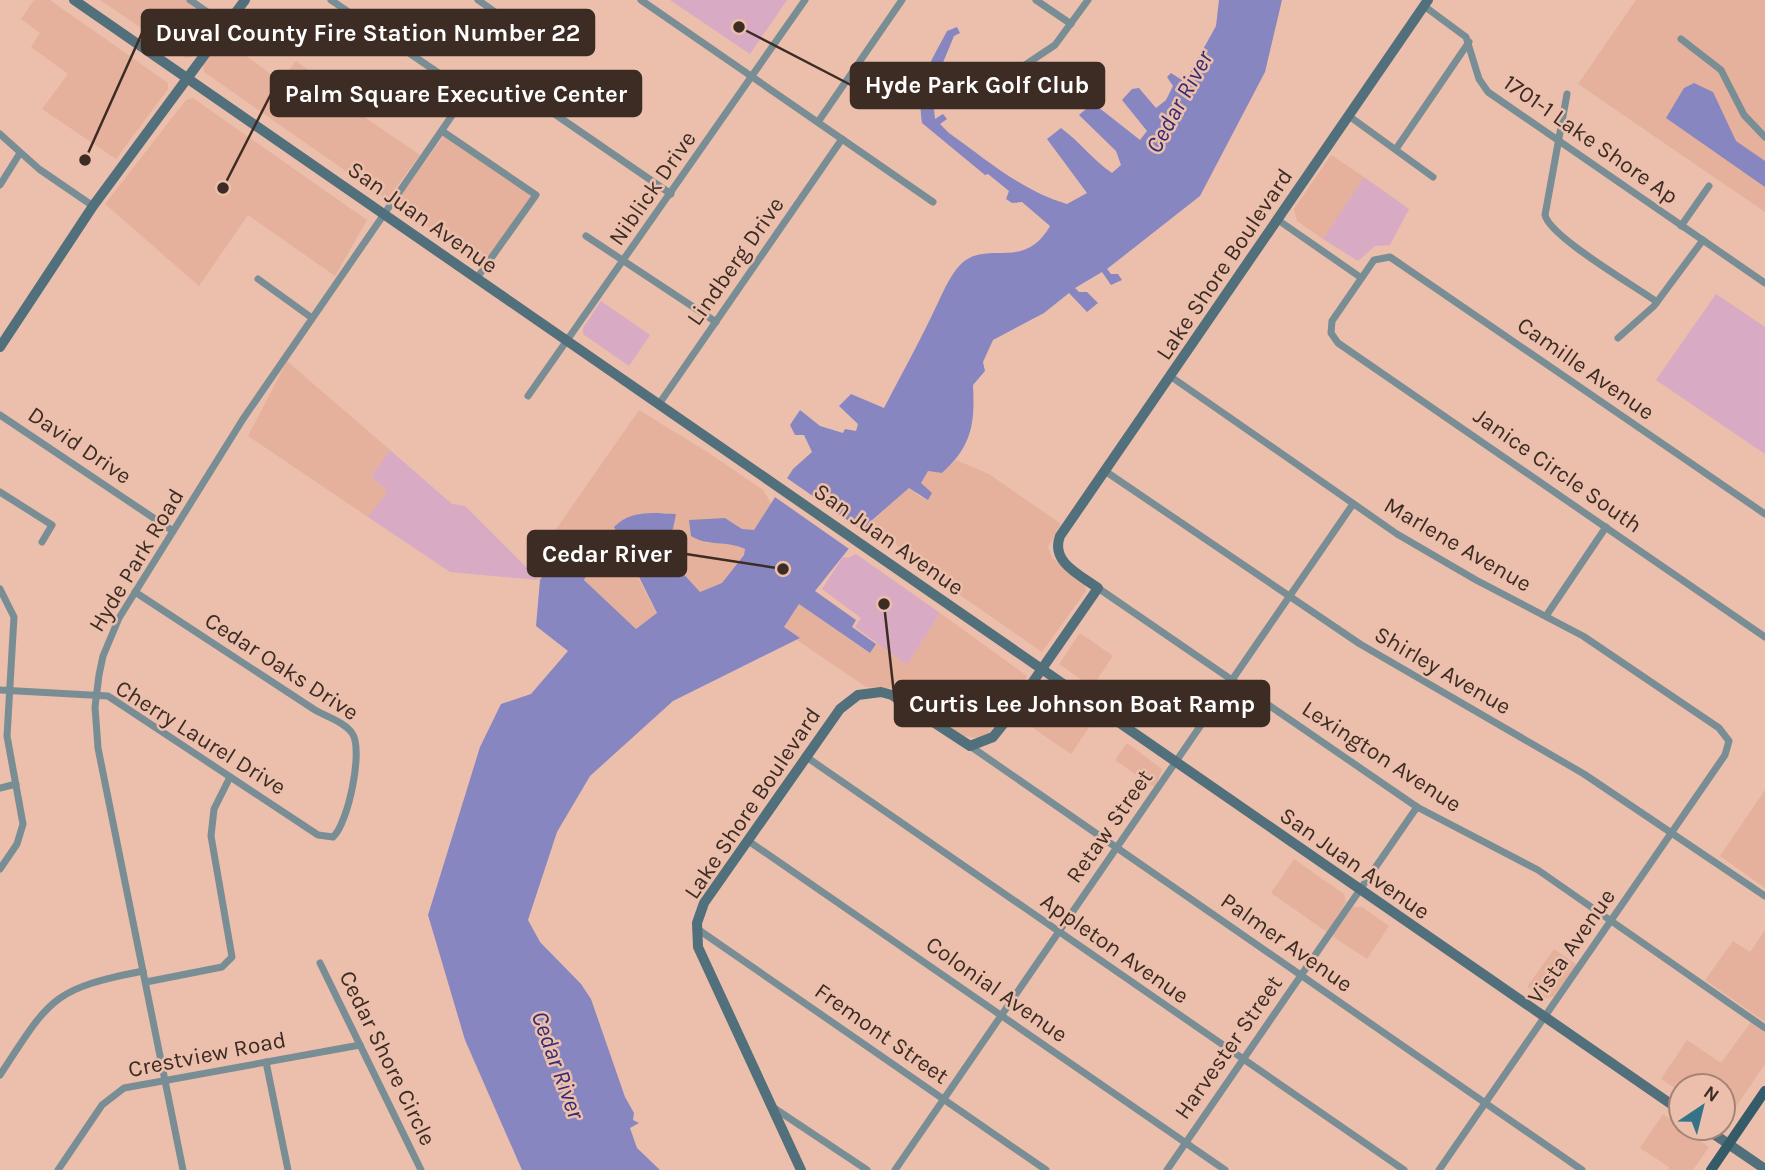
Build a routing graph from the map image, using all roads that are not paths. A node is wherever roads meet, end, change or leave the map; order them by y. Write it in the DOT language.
graph roads {
  1 [pos="74,0"];
  2 [pos="190,0"];
  3 [pos="245,0"];
  4 [pos="331,0"];
  5 [pos="478,0"];
  6 [pos="641,0"];
  7 [pos="805,0"];
  8 [pos="902,0"];
  9 [pos="1036,0"];
  10 [pos="1088,0"];
  11 [pos="1426,3"];
  12 [pos="498,14"];
  13 [pos="1071,24"];
  14 [pos="226,25"];
  15 [pos="1681,39"];
  16 [pos="1469,42"];
  17 [pos="1016,71"];
  18 [pos="752,76"];
  19 [pos="188,78"];
  20 [pos="473,85"];
  21 [pos="468,93"];
  22 [pos="1567,94"];
  23 [pos="543,106"];
  24 [pos="1349,116"];
  25 [pos="818,122"];
  26 [pos="442,131"];
  27 [pos="0,134"];
  28 [pos="1765,137"];
  29 [pos="842,139"];
  30 [pos="1559,139"];
  31 [pos="1396,149"];
  32 [pos="20,153"];
  33 [pos="1433,177"];
  34 [pos="0,185"];
  35 [pos="1709,186"];
  36 [pos="671,194"];
  37 [pos="933,202"];
  38 [pos="93,206"];
  39 [pos="383,213"];
  40 [pos="1278,220"];
  41 [pos="1681,226"];
  42 [pos="586,236"];
  43 [pos="1703,240"];
  44 [pos="625,260"];
  45 [pos="1360,277"];
  46 [pos="477,278"];
  47 [pos="258,279"];
  48 [pos="1765,283"];
  49 [pos="1657,302"];
  50 [pos="312,318"];
  51 [pos="716,322"];
  52 [pos="1618,338"];
  53 [pos="568,340"];
  54 [pos="0,347"];
  55 [pos="1170,376"];
  56 [pos="528,396"];
  57 [pos="659,404"];
  58 [pos="0,415"];
  59 [pos="1105,471"];
  60 [pos="0,492"];
  61 [pos="1353,504"];
  62 [pos="1765,514"];
  63 [pos="1606,527"];
  64 [pos="173,531"];
  65 [pos="42,542"];
  66 [pos="1058,552"];
  67 [pos="1098,588"];
  68 [pos="0,589"];
  69 [pos="135,592"];
  70 [pos="1290,596"];
  71 [pos="1546,616"];
  72 [pos="1765,637"];
  73 [pos="1042,669"];
  74 [pos="1233,680"];
  75 [pos="0,690"];
  76 [pos="9,690"];
  77 [pos="96,695"];
  78 [pos="1729,741"];
  79 [pos="970,746"];
  80 [pos="805,757"];
  81 [pos="1176,762"];
  82 [pos="230,777"];
  83 [pos="16,784"];
  84 [pos="0,788"];
  85 [pos="1417,807"];
  86 [pos="1672,832"];
  87 [pos="333,836"];
  88 [pos="747,840"];
  89 [pos="1117,848"];
  90 [pos="0,869"];
  91 [pos="1360,890"];
  92 [pos="1765,896"];
  93 [pos="1612,920"];
  94 [pos="696,928"];
  95 [pos="1059,932"];
  96 [pos="320,963"];
  97 [pos="143,971"];
  98 [pos="1301,976"];
  99 [pos="146,982"];
  100 [pos="1002,1016"];
  101 [pos="1545,1017"];
  102 [pos="1765,1028"];
  103 [pos="360,1045"];
  104 [pos="1243,1059"];
  105 [pos="266,1062"];
  106 [pos="0,1075"];
  107 [pos="166,1079"];
  108 [pos="1765,1091"];
  109 [pos="944,1099"];
  110 [pos="1667,1101"];
  111 [pos="1485,1103"];
  112 [pos="770,1105"];
  113 [pos="1726,1142"];
  114 [pos="1185,1143"];
  115 [pos="1729,1144"];
  116 [pos="1765,1169"];
  117 [pos="58,1170"];
  118 [pos="183,1170"];
  119 [pos="288,1170"];
  120 [pos="421,1170"];
  121 [pos="800,1170"];
  122 [pos="867,1170"];
  123 [pos="895,1170"];
  124 [pos="1046,1170"];
  125 [pos="1167,1170"];
  126 [pos="1225,1170"];
  127 [pos="1404,1170"];
  128 [pos="1438,1170"];
  129 [pos="1581,1170"];
  130 [pos="1711,1170"];
  1 -- 19 [label="street, San Juan Avenue"];
  2 -- 14 [label="street"];
  3 -- 14 [label="street"];
  4 -- 21 [label="street"];
  5 -- 12 [label="street"];
  6 -- 18 [label="street"];
  7 -- 18 [label="street, Niblick Drive"];
  8 -- 25 [label="street"];
  9 -- 13 [label="street"];
  10 -- 13 [label="street"];
  11 -- 16 [label="street"];
  11 -- 24 [label="street, Lake Shore Boulevard"];
  13 -- 17 [label="street"];
  14 -- 19 [label="street"];
  15 -- 28 [label="street"];
  16 -- 30 [label="street, 1701-1 Lake Shore Ap"];
  16 -- 31 [label="street"];
  18 -- 25 [label="street"];
  18 -- 36 [label="street, Niblick Drive"];
  19 -- 38 [label="street"];
  19 -- 39 [label="street, San Juan Avenue"];
  20 -- 21 [label="street, Hyde Park Road"];
  21 -- 26 [label="street, Hyde Park Road"];
  22 -- 30 [label="street"];
  23 -- 36 [label="street"];
  24 -- 31 [label="street"];
  24 -- 40 [label="street, Lake Shore Boulevard"];
  25 -- 29 [label="street"];
  26 -- 39 [label="street, Hyde Park Road"];
  26 -- 46 [label="street"];
  27 -- 32 [label="street"];
  29 -- 37 [label="street"];
  29 -- 51 [label="street, Lindberg Drive"];
  30 -- 41 [label="street, 1701-1 Lake Shore Ap"];
  30 -- 49 [label="street"];
  31 -- 33 [label="street"];
  32 -- 34 [label="street"];
  32 -- 38 [label="street"];
  35 -- 41 [label="street"];
  36 -- 44 [label="street, Niblick Drive"];
  38 -- 54 [label="street"];
  39 -- 46 [label="street, San Juan Avenue"];
  39 -- 50 [label="street, Hyde Park Road"];
  40 -- 45 [label="street"];
  40 -- 55 [label="street, Lake Shore Boulevard"];
  41 -- 43 [label="street, 1701-1 Lake Shore Ap"];
  42 -- 44 [label="street"];
  43 -- 48 [label="street, 1701-1 Lake Shore Ap"];
  43 -- 49 [label="street"];
  44 -- 51 [label="street"];
  44 -- 53 [label="street, Niblick Drive"];
  45 -- 62 [label="street, Camille Avenue"];
  45 -- 63 [label="street, Janice Circle South"];
  46 -- 53 [label="street, San Juan Avenue"];
  47 -- 50 [label="street"];
  49 -- 52 [label="street"];
  50 -- 64 [label="street, Hyde Park Road"];
  51 -- 57 [label="street, Lindberg Drive"];
  53 -- 56 [label="street, Niblick Drive"];
  53 -- 57 [label="street, San Juan Avenue"];
  55 -- 59 [label="street, Lake Shore Boulevard"];
  55 -- 61 [label="street, Marlene Avenue"];
  57 -- 73 [label="street, San Juan Avenue"];
  58 -- 64 [label="street, David Drive"];
  59 -- 66 [label="street, Lake Shore Boulevard"];
  59 -- 70 [label="street, Shirley Avenue"];
  60 -- 65 [label="street"];
  61 -- 70 [label="street, Retaw Street"];
  61 -- 71 [label="street, Marlene Avenue"];
  63 -- 71 [label="street"];
  63 -- 72 [label="street, Janice Circle South"];
  64 -- 69 [label="street, Hyde Park Road"];
  66 -- 67 [label="street, Lexington Avenue"];
  67 -- 73 [label="street"];
  67 -- 74 [label="street, Lexington Avenue"];
  68 -- 76 [label="street"];
  69 -- 77 [label="street, Hyde Park Road"];
  69 -- 87 [label="street, Cedar Oaks Drive"];
  70 -- 74 [label="street, Retaw Street"];
  70 -- 86 [label="street, Shirley Avenue"];
  71 -- 78 [label="street, Marlene Avenue"];
  73 -- 79 [label="street"];
  73 -- 81 [label="street, San Juan Avenue"];
  74 -- 81 [label="street, Retaw Street"];
  74 -- 85 [label="street, Lexington Avenue"];
  75 -- 76 [label="street, Cherry Laurel Drive"];
  76 -- 77 [label="street, Cherry Laurel Drive"];
  76 -- 83 [label="street"];
  77 -- 82 [label="street, Cherry Laurel Drive"];
  77 -- 97 [label="street, Hyde Park Road"];
  78 -- 86 [label="street, Vista Avenue"];
  79 -- 80 [label="street, Lake Shore Boulevard"];
  79 -- 89 [label="street, Palmer Avenue"];
  80 -- 88 [label="street, Lake Shore Boulevard"];
  80 -- 95 [label="street, Appleton Avenue"];
  81 -- 89 [label="street, Retaw Street"];
  81 -- 91 [label="street, San Juan Avenue"];
  82 -- 87 [label="street, Cherry Laurel Drive"];
  82 -- 99 [label="street"];
  83 -- 84 [label="street"];
  83 -- 90 [label="street"];
  85 -- 91 [label="street, Harvester Street"];
  85 -- 93 [label="street, Lexington Avenue"];
  86 -- 92 [label="street, Shirley Avenue"];
  86 -- 93 [label="street, Vista Avenue"];
  88 -- 94 [label="street, Lake Shore Boulevard"];
  88 -- 100 [label="street, Colonial Avenue"];
  89 -- 95 [label="street, Retaw Street"];
  89 -- 98 [label="street, Palmer Avenue"];
  91 -- 98 [label="street, Harvester Street"];
  91 -- 101 [label="street, San Juan Avenue"];
  93 -- 101 [label="street, Vista Avenue"];
  93 -- 102 [label="street, Lexington Avenue"];
  94 -- 109 [label="street, Fremont Street"];
  94 -- 112 [label="street, Lake Shore Boulevard"];
  95 -- 100 [label="street, Retaw Street"];
  95 -- 104 [label="street, Appleton Avenue"];
  96 -- 103 [label="street, Cedar Shore Circle"];
  97 -- 99 [label="street, Hyde Park Road"];
  97 -- 106 [label="street"];
  98 -- 104 [label="street, Harvester Street"];
  98 -- 111 [label="street, Palmer Avenue"];
  99 -- 107 [label="street, Hyde Park Road"];
  100 -- 109 [label="street, Retaw Street"];
  100 -- 114 [label="street, Colonial Avenue"];
  101 -- 110 [label="street, San Juan Avenue"];
  101 -- 111 [label="street, Vista Avenue"];
  103 -- 105 [label="street, Crestview Road"];
  103 -- 120 [label="street, Cedar Shore Circle"];
  104 -- 114 [label="street, Harvester Street"];
  104 -- 127 [label="street, Appleton Avenue"];
  105 -- 107 [label="street, Crestview Road"];
  105 -- 119 [label="street"];
  107 -- 117 [label="street, Crestview Road"];
  107 -- 118 [label="street, Hyde Park Road"];
  108 -- 115 [label="main road"];
  109 -- 123 [label="street, Retaw Street"];
  109 -- 124 [label="street, Fremont Street"];
  111 -- 128 [label="street, Vista Avenue"];
  111 -- 129 [label="street, Palmer Avenue"];
  112 -- 121 [label="street, Lake Shore Boulevard"];
  112 -- 122 [label="street"];
  113 -- 115 [label="street"];
  114 -- 125 [label="street, Harvester Street"];
  114 -- 126 [label="street, Colonial Avenue"];
  115 -- 116 [label="street"];
  115 -- 130 [label="main road"];
}
